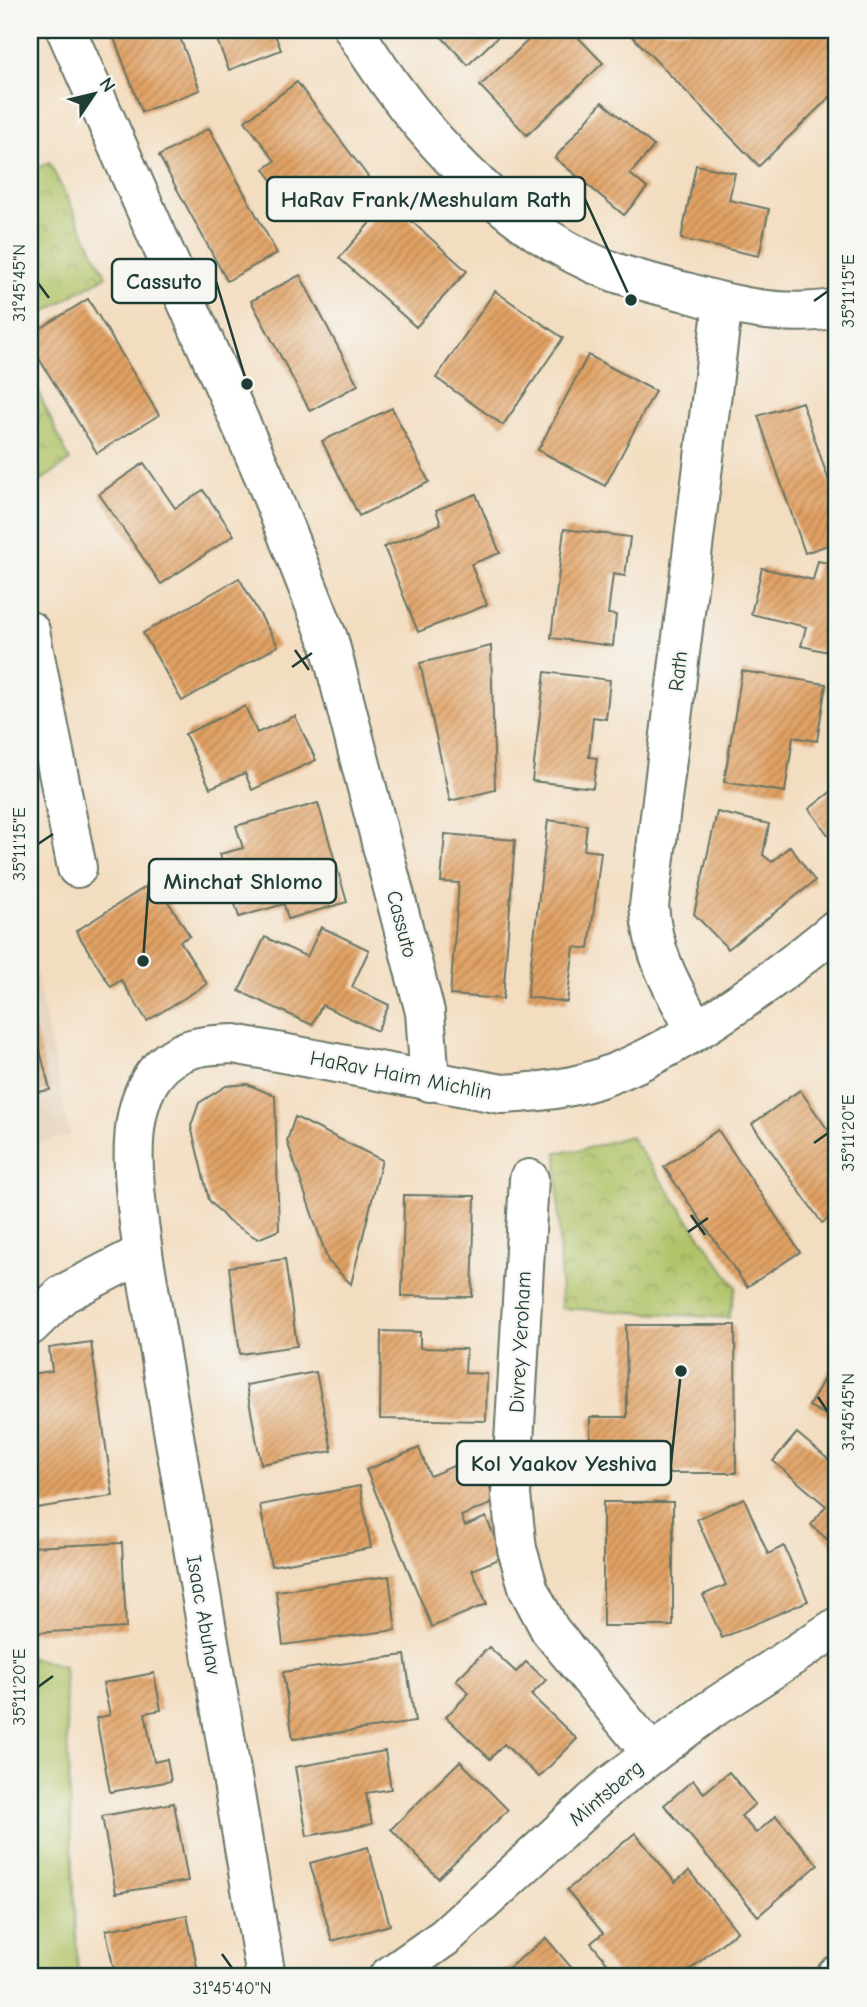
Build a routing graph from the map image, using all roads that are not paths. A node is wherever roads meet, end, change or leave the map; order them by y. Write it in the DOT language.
graph roads {
  1 [pos="66,30"];
  2 [pos="354,30"];
  3 [pos="723,303"];
  4 [pos="837,308"];
  5 [pos="30,631"];
  6 [pos="77,868"];
  7 [pos="837,928"];
  8 [pos="695,1029"];
  9 [pos="430,1082"];
  10 [pos="529,1179"];
  11 [pos="144,1254"];
  12 [pos="30,1326"];
  13 [pos="837,1627"];
  14 [pos="652,1754"];
  15 [pos="265,1977"];
  16 [pos="388,1977"];
  1 -- 9 [label="street, Cassuto"];
  2 -- 3 [label="street"];
  3 -- 4 [label="street"];
  3 -- 8 [label="street, Rath"];
  5 -- 6 [label="street"];
  7 -- 8 [label="street, HaRav Haim Michlin"];
  8 -- 9 [label="street, HaRav Haim Michlin"];
  9 -- 11 [label="street, HaRav Haim Michlin"];
  10 -- 14 [label="street, Divrey Yeroham"];
  11 -- 12 [label="street"];
  11 -- 15 [label="street, Isaac Abuhav"];
  13 -- 14 [label="street, Mintsberg"];
  14 -- 16 [label="street, Mintsberg"];
}
